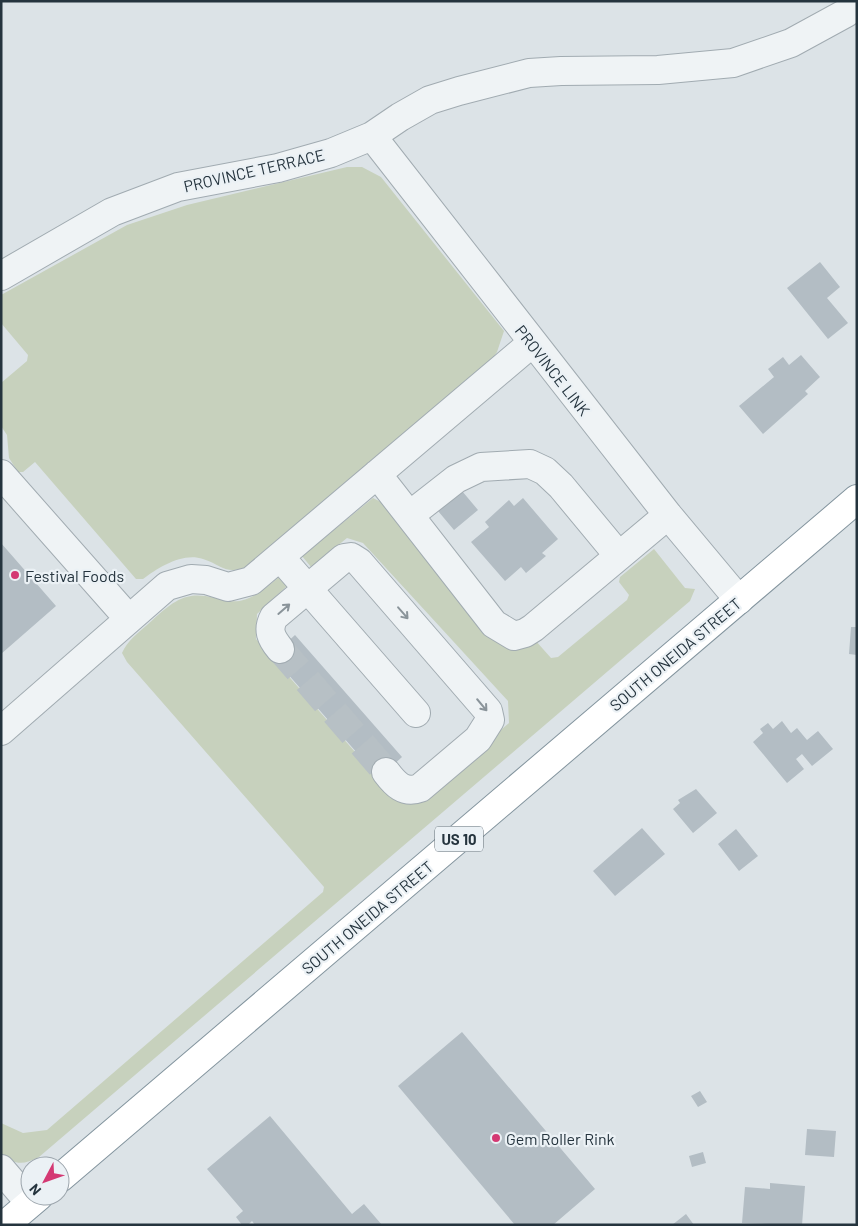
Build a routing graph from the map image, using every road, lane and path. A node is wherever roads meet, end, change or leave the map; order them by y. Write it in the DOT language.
graph roads {
  1 [pos="857,5"];
  2 [pos="372,136"];
  3 [pos="1,276"];
  4 [pos="532,344"];
  5 [pos="1,474"];
  6 [pos="377,474"];
  7 [pos="857,499"];
  8 [pos="410,515"];
  9 [pos="668,515"];
  10 [pos="619,556"];
  11 [pos="280,557"];
  12 [pos="307,589"];
  13 [pos="739,600"];
  14 [pos="129,619"];
  15 [pos="280,649"];
  16 [pos="416,713"];
  17 [pos="1,731"];
  18 [pos="386,772"];
  19 [pos="70,1169"];
  20 [pos="1,1170"];
  21 [pos="20,1187"];
  22 [pos="28,1206"];
  23 [pos="1,1219"];
  24 [pos="5,1225"];
  1 -- 2 [label="street, PROVINCE TERRACE"];
  2 -- 3 [label="street, PROVINCE TERRACE"];
  2 -- 4 [label="street, PROVINCE LINK"];
  4 -- 6 [label="street"];
  4 -- 9 [label="street, PROVINCE LINK"];
  5 -- 14 [label="street"];
  6 -- 8 [label="street"];
  6 -- 11 [label="street"];
  7 -- 13 [label="highway, SOUTH ONEIDA STREET / US 10"];
  8 -- 10 [label="street"];
  8 -- 10 [label="street"];
  9 -- 10 [label="street"];
  9 -- 13 [label="street, PROVINCE LINK"];
  11 -- 12 [label="street"];
  11 -- 14 [label="street"];
  15 -- 12 [label="street, one-way"];
  12 -- 16 [label="street"];
  12 -- 18 [label="street, one-way"];
  13 -- 19 [label="highway, SOUTH ONEIDA STREET / US 10"];
  14 -- 17 [label="street"];
  20 -- 21 [label="street"];
  22 -- 24 [label="highway"];
  23 -- 24 [label="street"];
}
